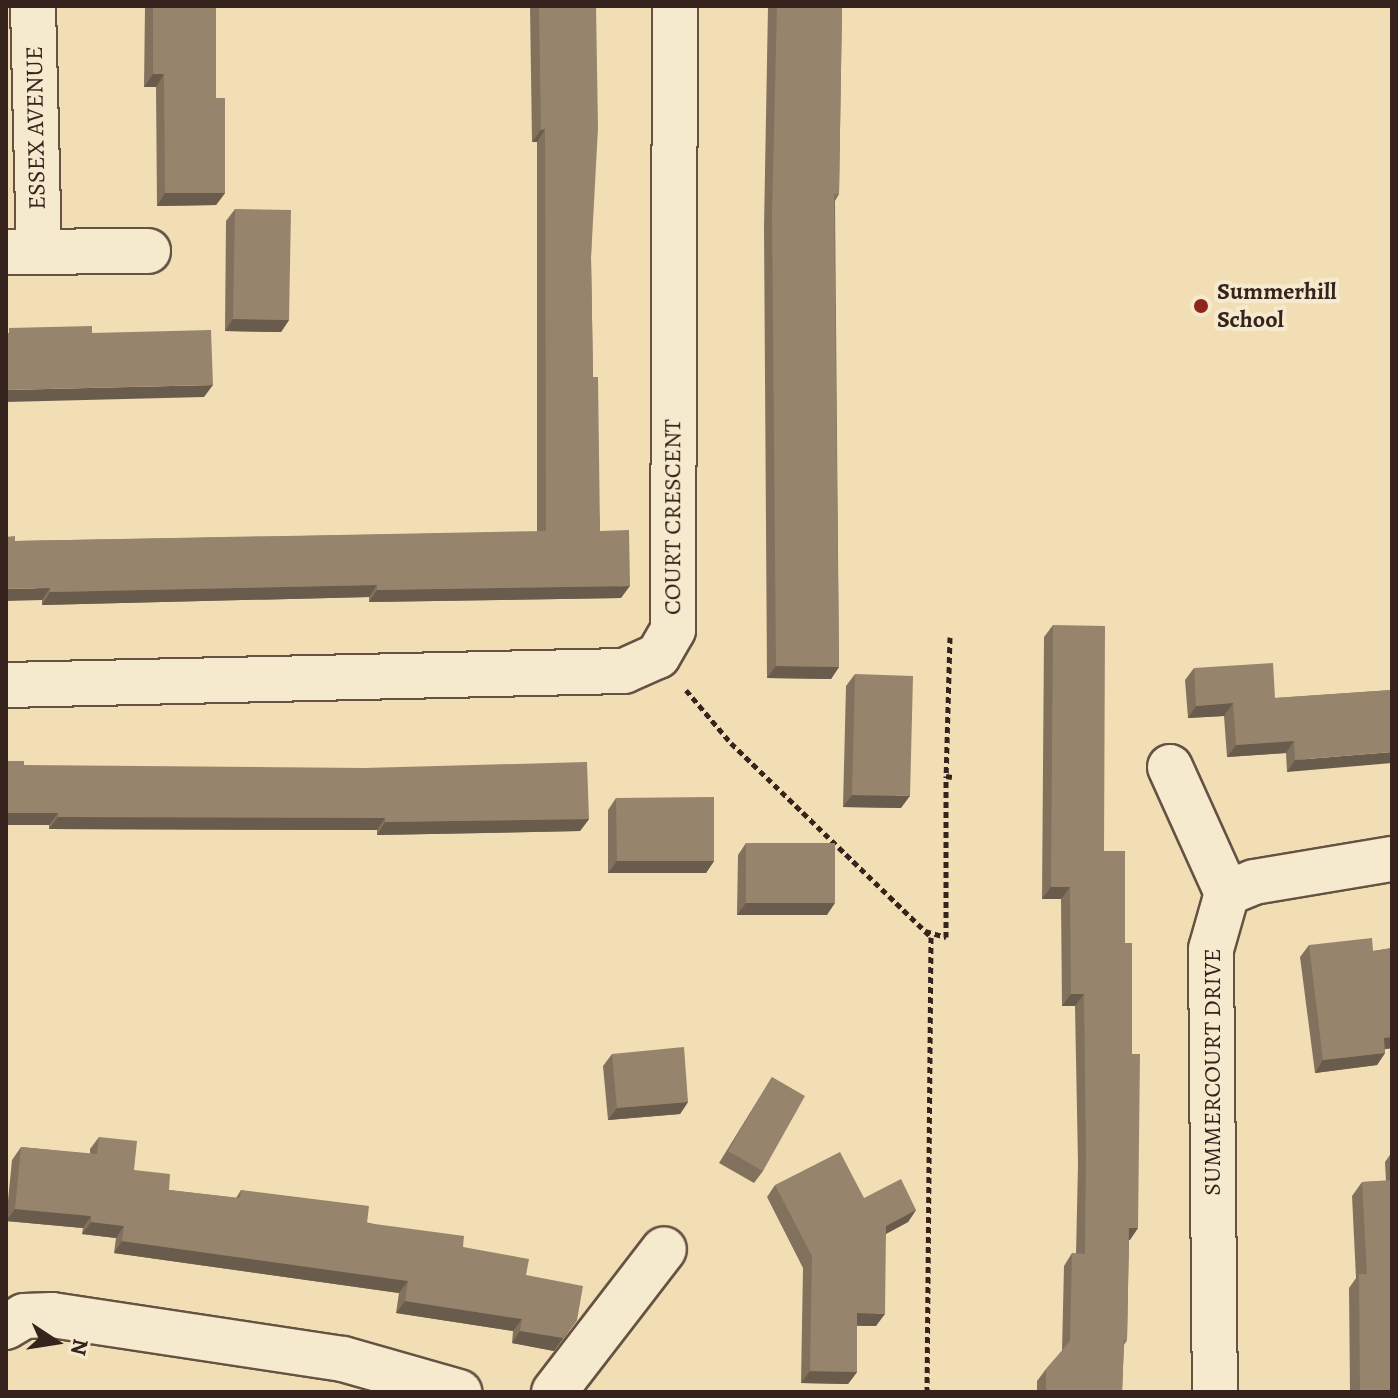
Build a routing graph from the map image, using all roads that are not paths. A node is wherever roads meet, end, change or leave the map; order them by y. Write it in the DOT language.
graph roads {
  1 [pos="33,6"];
  2 [pos="675,6"];
  3 [pos="23,251"];
  4 [pos="148,251"];
  5 [pos="6,685"];
  6 [pos="1170,767"];
  7 [pos="1392,859"];
  8 [pos="1227,893"];
  9 [pos="664,1249"];
  10 [pos="6,1327"];
  11 [pos="459,1392"];
  12 [pos="554,1392"];
  13 [pos="1215,1392"];
  1 -- 3 [label="street, ESSEX AVENUE"];
  2 -- 5 [label="street, COURT CRESCENT"];
  3 -- 4 [label="street, ESSEX AVENUE"];
  6 -- 8 [label="street"];
  7 -- 8 [label="street"];
  8 -- 13 [label="street, SUMMERCOURT DRIVE"];
  9 -- 12 [label="street"];
  10 -- 11 [label="street"];
}
